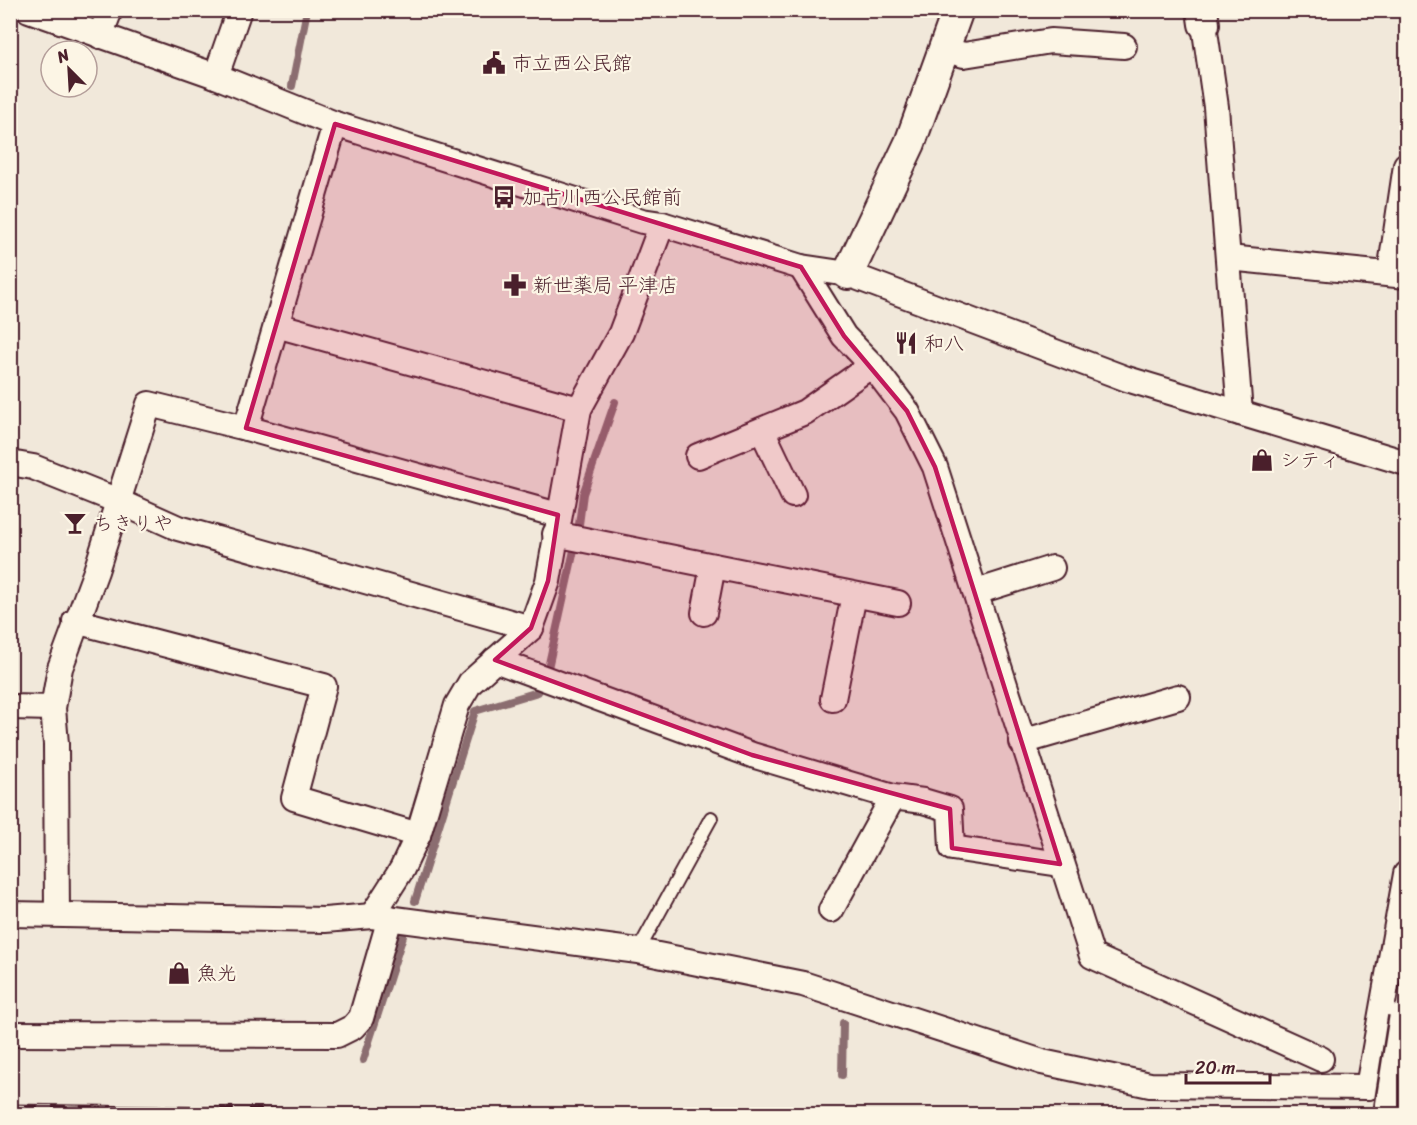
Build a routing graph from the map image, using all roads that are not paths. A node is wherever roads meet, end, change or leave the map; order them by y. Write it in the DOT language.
graph roads {
  1 [pos="30,10"];
  2 [pos="110,10"];
  3 [pos="239,10"];
  4 [pos="958,10"];
  5 [pos="1203,17"];
  6 [pos="100,36"];
  7 [pos="1124,45"];
  8 [pos="943,49"];
  9 [pos="216,76"];
  10 [pos="335,124"];
  11 [pos="1407,165"];
  12 [pos="662,224"];
  13 [pos="1229,258"];
  14 [pos="801,267"];
  15 [pos="848,274"];
  16 [pos="1399,274"];
  17 [pos="276,325"];
  18 [pos="872,365"];
  19 [pos="579,409"];
  20 [pos="1240,413"];
  21 [pos="246,428"];
  22 [pos="762,430"];
  23 [pos="698,456"];
  24 [pos="10,463"];
  25 [pos="1407,463"];
  26 [pos="793,495"];
  27 [pos="118,501"];
  28 [pos="565,531"];
  29 [pos="713,566"];
  30 [pos="1052,568"];
  31 [pos="976,591"];
  32 [pos="854,595"];
  33 [pos="898,603"];
  34 [pos="704,613"];
  35 [pos="75,621"];
  36 [pos="531,628"];
  37 [pos="495,660"];
  38 [pos="1178,697"];
  39 [pos="833,699"];
  40 [pos="10,707"];
  41 [pos="53,708"];
  42 [pos="1022,742"];
  43 [pos="893,797"];
  44 [pos="711,818"];
  45 [pos="418,835"];
  46 [pos="1060,864"];
  47 [pos="1407,874"];
  48 [pos="831,910"];
  49 [pos="10,914"];
  50 [pos="57,914"];
  51 [pos="381,917"];
  52 [pos="638,951"];
  53 [pos="1407,1018"];
  54 [pos="10,1034"];
  55 [pos="1321,1059"];
  56 [pos="1407,1076"];
  57 [pos="1368,1087"];
  58 [pos="1391,1114"];
  1 -- 6 [label="street"];
  2 -- 6 [label="street"];
  3 -- 9 [label="street"];
  4 -- 8 [label="street"];
  5 -- 13 [label="street"];
  6 -- 9 [label="street"];
  7 -- 8 [label="street"];
  8 -- 15 [label="street"];
  9 -- 10 [label="street"];
  10 -- 12 [label="street"];
  10 -- 17 [label="street"];
  11 -- 16 [label="street"];
  12 -- 14 [label="street"];
  12 -- 19 [label="street"];
  13 -- 16 [label="street"];
  13 -- 20 [label="street"];
  14 -- 15 [label="street"];
  14 -- 18 [label="street"];
  15 -- 20 [label="street"];
  17 -- 19 [label="street"];
  17 -- 21 [label="street"];
  18 -- 22 [label="street"];
  18 -- 31 [label="street"];
  19 -- 28 [label="street"];
  20 -- 25 [label="street"];
  21 -- 27 [label="street"];
  21 -- 28 [label="street"];
  22 -- 23 [label="street"];
  22 -- 26 [label="street"];
  24 -- 27 [label="street"];
  27 -- 35 [label="street"];
  27 -- 36 [label="street"];
  28 -- 29 [label="street"];
  28 -- 36 [label="street"];
  29 -- 32 [label="street"];
  29 -- 34 [label="street"];
  30 -- 31 [label="street"];
  31 -- 42 [label="street"];
  32 -- 33 [label="street"];
  32 -- 39 [label="street"];
  35 -- 41 [label="street"];
  35 -- 45 [label="street"];
  36 -- 37 [label="street"];
  37 -- 43 [label="street"];
  37 -- 45 [label="street"];
  38 -- 42 [label="street"];
  40 -- 41 [label="street"];
  41 -- 50 [label="street"];
  42 -- 46 [label="street"];
  43 -- 46 [label="street"];
  43 -- 48 [label="street"];
  44 -- 52 [label="lane"];
  45 -- 51 [label="street"];
  46 -- 55 [label="street"];
  47 -- 57 [label="street"];
  49 -- 50 [label="street"];
  50 -- 51 [label="street"];
  51 -- 52 [label="street"];
  51 -- 54 [label="street"];
  52 -- 57 [label="street"];
  53 -- 58 [label="main road, bridge"];
  56 -- 57 [label="street"];
}
